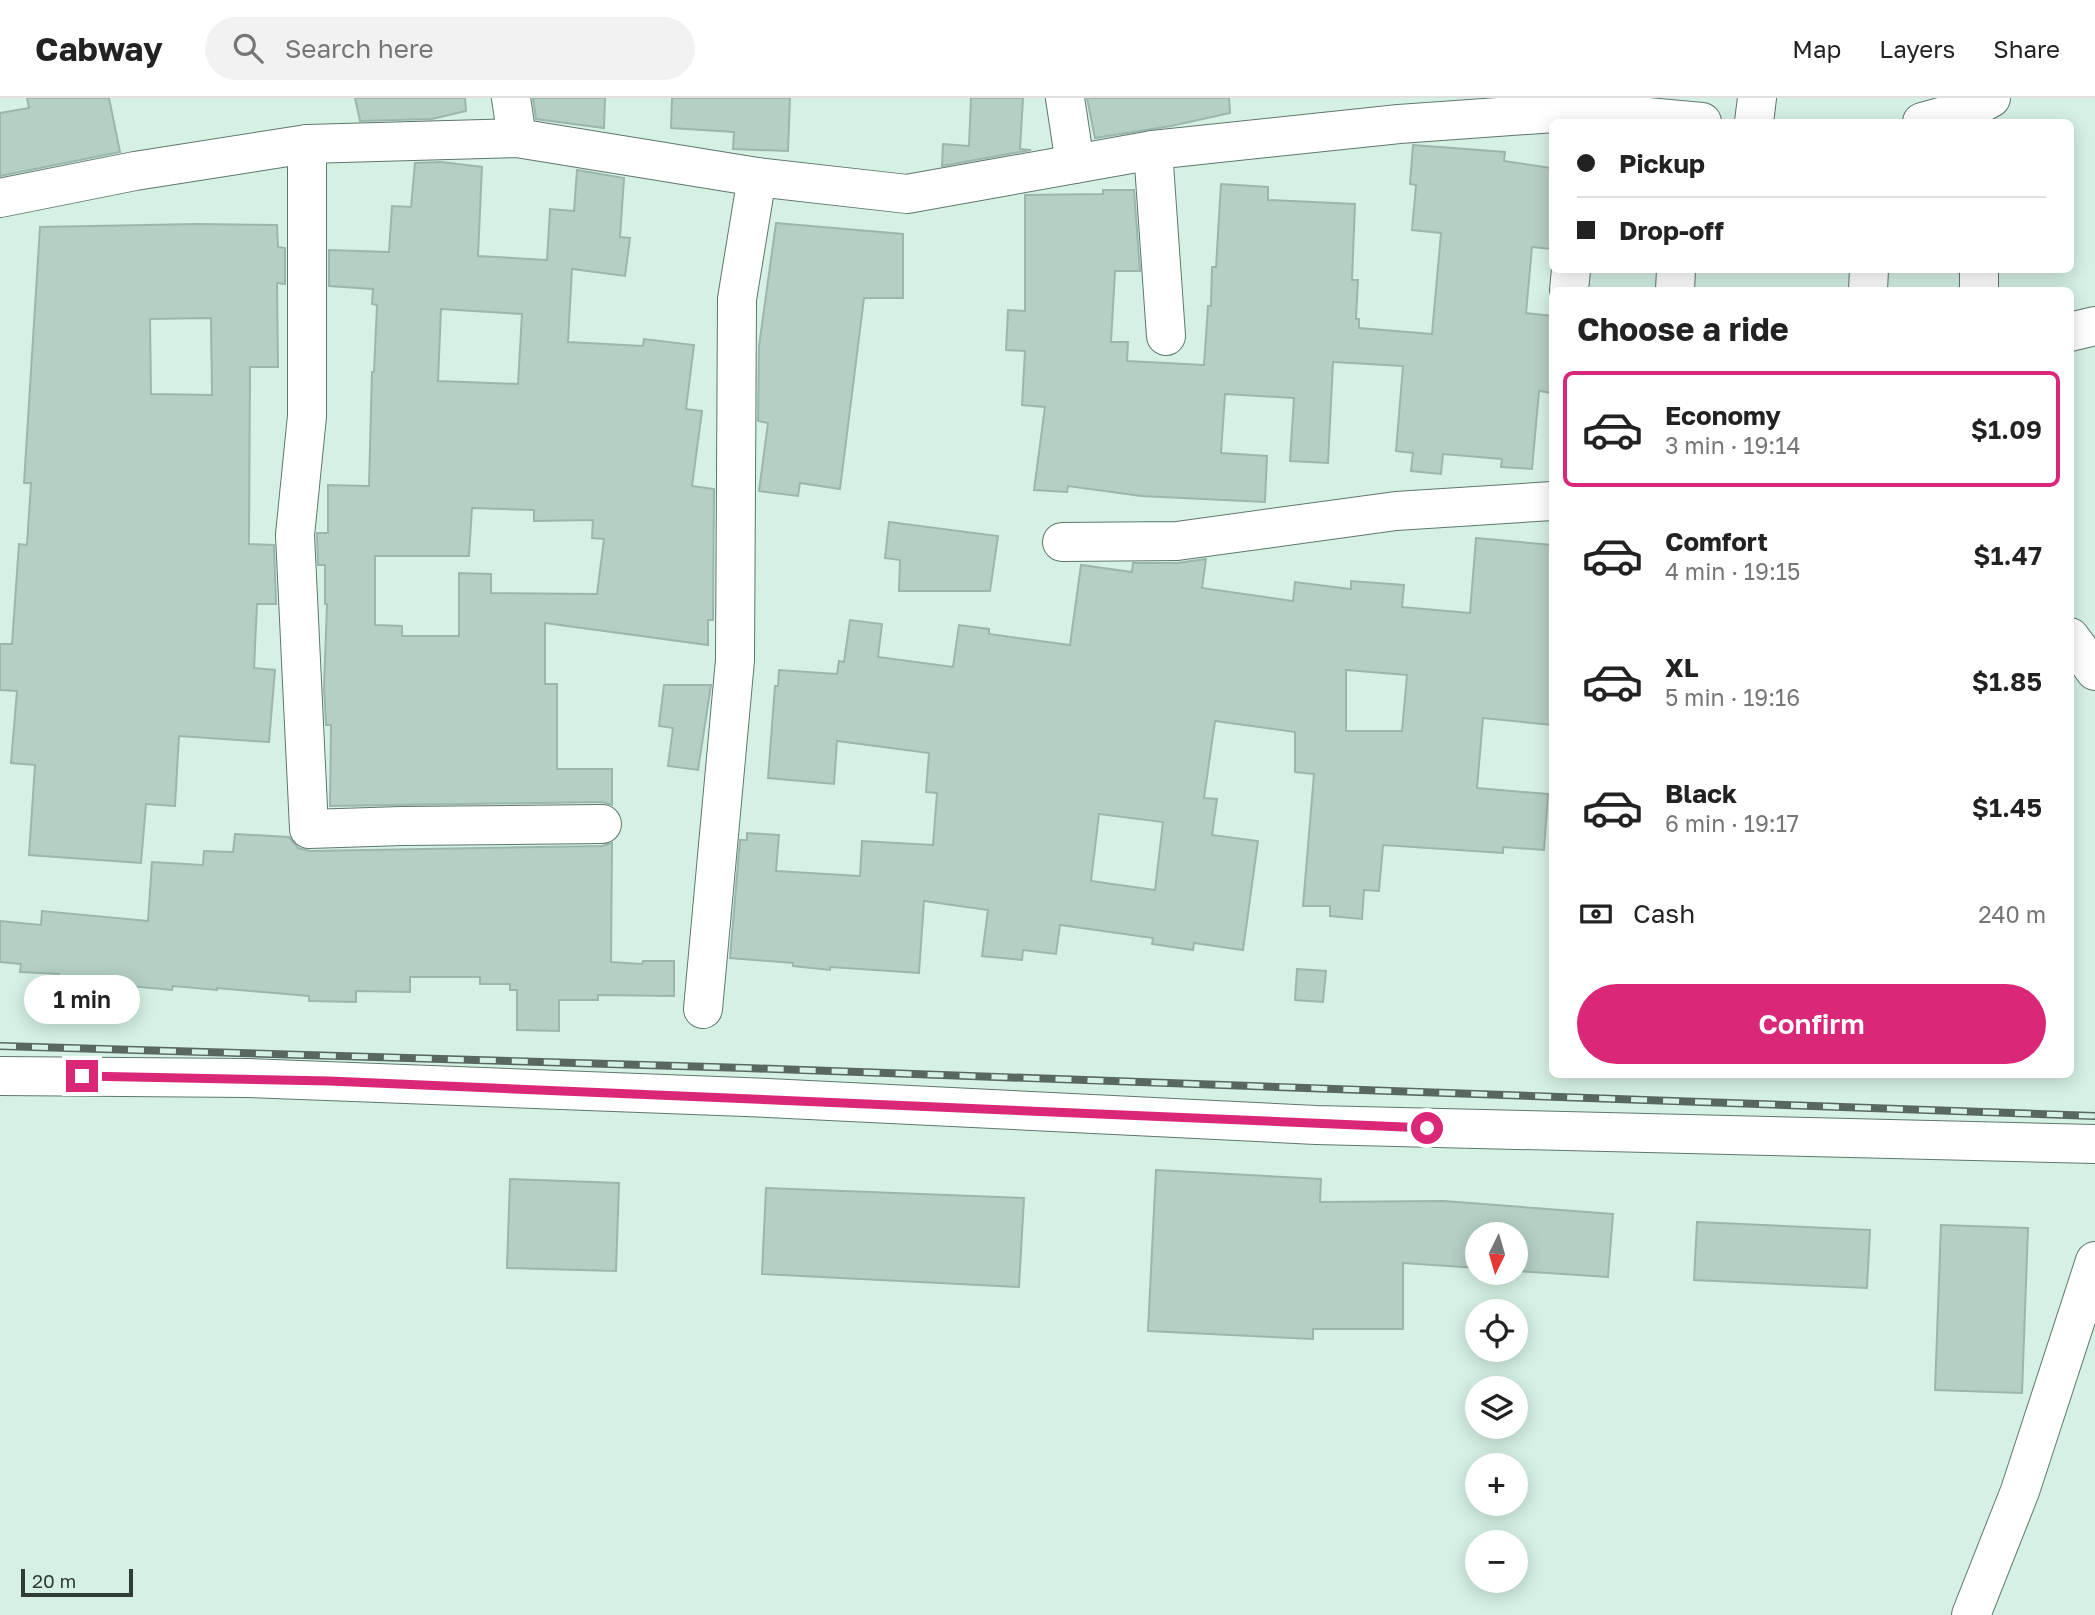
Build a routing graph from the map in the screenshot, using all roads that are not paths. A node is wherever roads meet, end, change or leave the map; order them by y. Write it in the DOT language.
graph roads {
  1 [pos="511,98"];
  2 [pos="1065,98"];
  3 [pos="1757,98"];
  4 [pos="1978,107"];
  5 [pos="1583,110"];
  6 [pos="1401,111"];
  7 [pos="1660,119"];
  8 [pos="1754,119"];
  9 [pos="1933,119"];
  10 [pos="517,138"];
  11 [pos="307,144"];
  12 [pos="1153,150"];
  13 [pos="1075,164"];
  14 [pos="757,177"];
  15 [pos="0,198"];
  16 [pos="2095,326"];
  17 [pos="2074,331"];
  18 [pos="1166,336"];
  19 [pos="1549,501"];
  20 [pos="1062,542"];
  21 [pos="2074,642"];
  22 [pos="2095,671"];
  23 [pos="602,824"];
  24 [pos="703,1009"];
  25 [pos="0,1076"];
  26 [pos="2095,1143"];
  27 [pos="2095,1261"];
  28 [pos="1971,1615"];
  1 -- 10 [label="street"];
  2 -- 13 [label="street"];
  3 -- 8 [label="street"];
  4 -- 9 [label="street"];
  5 -- 6 [label="street"];
  5 -- 7 [label="street"];
  6 -- 12 [label="street"];
  10 -- 11 [label="street"];
  10 -- 14 [label="street"];
  11 -- 15 [label="street"];
  11 -- 23 [label="street"];
  12 -- 13 [label="street"];
  12 -- 18 [label="street"];
  13 -- 14 [label="street"];
  14 -- 24 [label="street"];
  16 -- 17 [label="street"];
  19 -- 20 [label="street"];
  21 -- 22 [label="street"];
  25 -- 26 [label="street"];
  27 -- 28 [label="street"];
}
